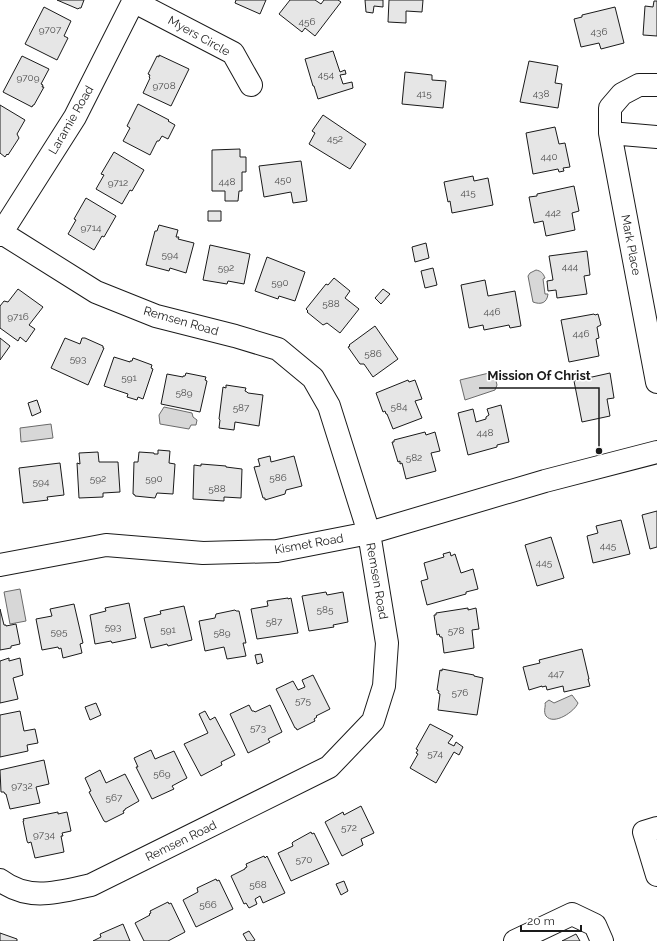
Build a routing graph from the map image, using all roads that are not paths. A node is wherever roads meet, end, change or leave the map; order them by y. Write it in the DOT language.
graph roads {
  1 [pos="133,1"];
  2 [pos="251,85"];
  3 [pos="657,85"];
  4 [pos="610,134"];
  5 [pos="657,137"];
  6 [pos="1,234"];
  7 [pos="657,382"];
  8 [pos="657,452"];
  9 [pos="368,533"];
  10 [pos="0,565"];
  11 [pos="657,828"];
  12 [pos="657,875"];
  13 [pos="2,882"];
  14 [pos="515,941"];
  15 [pos="602,941"];
  1 -- 2 [label="street, Myers Circle"];
  1 -- 6 [label="street, Laramie Road"];
  3 -- 4 [label="street, Mark Place"];
  4 -- 5 [label="street"];
  4 -- 7 [label="street, Mark Place"];
  6 -- 9 [label="street, Remsen Road"];
  8 -- 9 [label="street, Kismet Road"];
  9 -- 10 [label="street, Kismet Road"];
  9 -- 13 [label="street, Remsen Road"];
  11 -- 12 [label="street"];
  14 -- 15 [label="street"];
}
